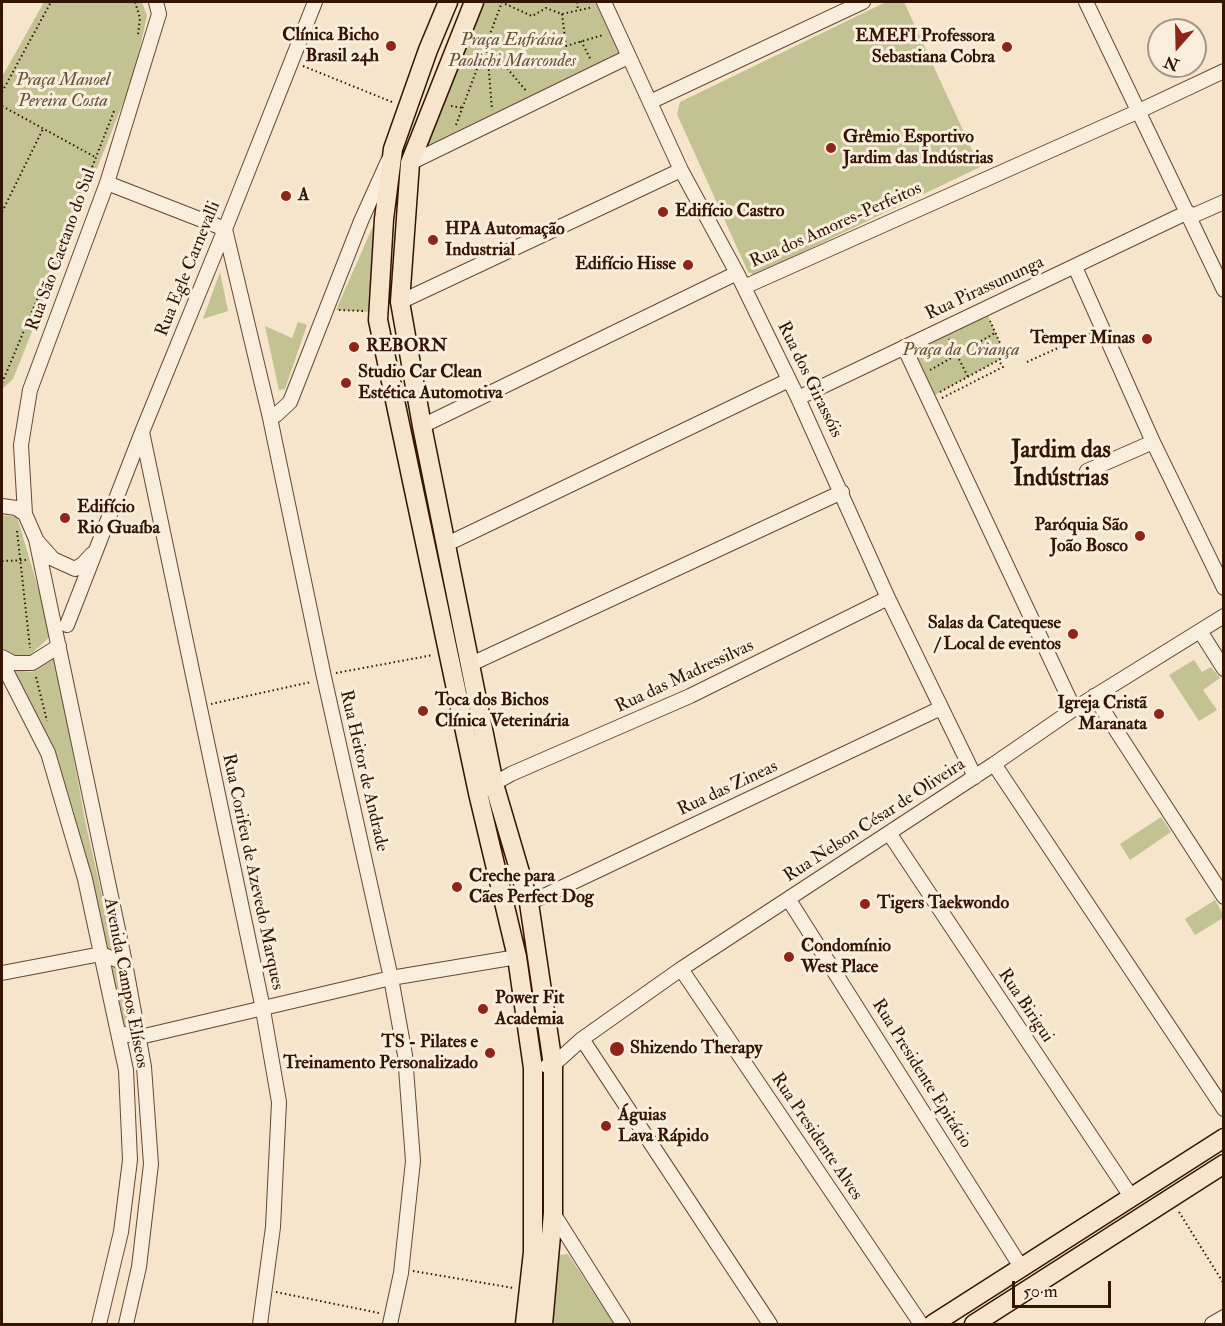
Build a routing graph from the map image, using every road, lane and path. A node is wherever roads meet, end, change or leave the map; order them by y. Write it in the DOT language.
graph roads {
  1 [pos="51,2"];
  2 [pos="135,2"];
  3 [pos="156,2"];
  4 [pos="448,2"];
  5 [pos="474,2"];
  6 [pos="502,2"];
  7 [pos="578,2"];
  8 [pos="863,2"];
  9 [pos="1086,2"];
  10 [pos="311,4"];
  11 [pos="601,4"];
  12 [pos="578,10"];
  13 [pos="562,14"];
  14 [pos="610,33"];
  15 [pos="137,38"];
  16 [pos="581,41"];
  17 [pos="432,42"];
  18 [pos="487,44"];
  19 [pos="566,46"];
  20 [pos="455,52"];
  21 [pos="628,57"];
  22 [pos="296,63"];
  23 [pos="594,65"];
  24 [pos="1224,70"];
  25 [pos="2,92"];
  26 [pos="531,96"];
  27 [pos="650,102"];
  28 [pos="117,105"];
  29 [pos="400,105"];
  30 [pos="2,106"];
  31 [pos="452,106"];
  32 [pos="463,108"];
  33 [pos="1139,111"];
  34 [pos="493,114"];
  35 [pos="43,128"];
  36 [pos="453,134"];
  37 [pos="393,148"];
  38 [pos="95,157"];
  39 [pos="410,163"];
  40 [pos="681,170"];
  41 [pos="107,183"];
  42 [pos="1224,202"];
  43 [pos="2,212"];
  44 [pos="1189,215"];
  45 [pos="384,219"];
  46 [pos="361,221"];
  47 [pos="225,229"];
  48 [pos="1075,267"];
  49 [pos="737,273"];
  50 [pos="744,287"];
  51 [pos="1224,290"];
  52 [pos="400,302"];
  53 [pos="336,310"];
  54 [pos="372,312"];
  55 [pos="988,317"];
  56 [pos="1102,328"];
  57 [pos="995,333"];
  58 [pos="949,338"];
  59 [pos="904,347"];
  60 [pos="957,354"];
  61 [pos="999,361"];
  62 [pos="1027,362"];
  63 [pos="925,373"];
  64 [pos="968,377"];
  65 [pos="789,380"];
  66 [pos="2,383"];
  67 [pos="798,398"];
  68 [pos="933,399"];
  69 [pos="270,418"];
  70 [pos="422,426"];
  71 [pos="142,432"];
  72 [pos="1153,442"];
  73 [pos="1087,471"];
  74 [pos="842,492"];
  75 [pos="2,506"];
  76 [pos="25,514"];
  77 [pos="36,539"];
  78 [pos="445,545"];
  79 [pos="95,550"];
  80 [pos="30,559"];
  81 [pos="2,561"];
  82 [pos="1224,588"];
  83 [pos="888,598"];
  84 [pos="1224,616"];
  85 [pos="67,625"];
  86 [pos="1200,631"];
  87 [pos="59,646"];
  88 [pos="2,657"];
  89 [pos="2,663"];
  90 [pos="469,665"];
  91 [pos="1224,669"];
  92 [pos="1094,696"];
  93 [pos="941,708"];
  94 [pos="1074,709"];
  95 [pos="994,764"];
  96 [pos="975,777"];
  97 [pos="494,784"];
  98 [pos="477,793"];
  99 [pos="889,833"];
  100 [pos="1224,897"];
  101 [pos="789,900"];
  102 [pos="529,903"];
  103 [pos="100,954"];
  104 [pos="517,957"];
  105 [pos="125,963"];
  106 [pos="681,969"];
  107 [pos="2,973"];
  108 [pos="391,978"];
  109 [pos="263,1010"];
  110 [pos="118,1033"];
  111 [pos="140,1037"];
  112 [pos="582,1039"];
  113 [pos="553,1065"];
  114 [pos="532,1068"];
  115 [pos="1224,1108"];
  116 [pos="1224,1138"];
  117 [pos="1224,1164"];
  118 [pos="1132,1198"];
  119 [pos="1170,1198"];
  120 [pos="553,1213"];
  121 [pos="1022,1267"];
  122 [pos="401,1269"];
  123 [pos="1224,1284"];
  124 [pos="265,1290"];
  125 [pos="529,1290"];
  126 [pos="1224,1317"];
  127 [pos="391,1320"];
  128 [pos="99,1324"];
  129 [pos="126,1324"];
  130 [pos="260,1324"];
  131 [pos="525,1324"];
  132 [pos="543,1324"];
  133 [pos="623,1324"];
  134 [pos="770,1324"];
  135 [pos="921,1324"];
  136 [pos="933,1324"];
  137 [pos="974,1324"];
  138 [pos="1212,1324"];
  1 -- 25 [label="path"];
  2 -- 15 [label="path"];
  3 -- 41 [label="street, Rua São Caetano do Sul"];
  4 -- 17 [label="main road"];
  5 -- 20 [label="main road"];
  6 -- 13 [label="path"];
  6 -- 18 [label="path"];
  7 -- 12 [label="path"];
  8 -- 27 [label="street"];
  9 -- 33 [label="street"];
  10 -- 47 [label="street, Rua Egle Carnevalli"];
  11 -- 12 [label="path"];
  11 -- 21 [label="street, Rua dos Girassóis"];
  12 -- 13 [label="path"];
  13 -- 19 [label="path"];
  14 -- 16 [label="path"];
  16 -- 19 [label="path"];
  16 -- 23 [label="path"];
  17 -- 20 [label="main road"];
  17 -- 37 [label="main road"];
  18 -- 19 [label="path"];
  18 -- 26 [label="path"];
  18 -- 32 [label="path"];
  18 -- 34 [label="path"];
  20 -- 39 [label="main road"];
  21 -- 27 [label="street, Rua dos Girassóis"];
  21 -- 39 [label="street"];
  22 -- 29 [label="path"];
  24 -- 33 [label="street, Rua dos Amores-Perfeitos"];
  27 -- 40 [label="street, Rua dos Girassóis"];
  28 -- 38 [label="path"];
  30 -- 35 [label="path"];
  31 -- 32 [label="path"];
  32 -- 36 [label="path"];
  33 -- 44 [label="street"];
  33 -- 50 [label="street, Rua dos Amores-Perfeitos"];
  35 -- 38 [label="path"];
  35 -- 43 [label="path"];
  37 -- 45 [label="main road"];
  37 -- 46 [label="street"];
  38 -- 66 [label="path"];
  39 -- 52 [label="main road"];
  40 -- 49 [label="street, Rua dos Girassóis"];
  40 -- 52 [label="street"];
  41 -- 47 [label="street"];
  41 -- 76 [label="street, Rua São Caetano do Sul"];
  42 -- 44 [label="street, Rua Pirassununga"];
  44 -- 48 [label="street, Rua Pirassununga"];
  44 -- 51 [label="street"];
  45 -- 46 [label="street"];
  45 -- 98 [label="main road"];
  46 -- 69 [label="street"];
  47 -- 69 [label="street, Rua Heitor de Andrade"];
  47 -- 71 [label="street, Rua Egle Carnevalli"];
  48 -- 56 [label="street"];
  48 -- 59 [label="street, Rua Pirassununga"];
  49 -- 50 [label="street, Rua dos Girassóis"];
  49 -- 70 [label="street"];
  50 -- 65 [label="street, Rua dos Girassóis"];
  52 -- 70 [label="main road"];
  53 -- 54 [label="path"];
  55 -- 57 [label="path"];
  56 -- 62 [label="path"];
  56 -- 72 [label="street"];
  57 -- 60 [label="path"];
  57 -- 61 [label="path"];
  58 -- 60 [label="path"];
  59 -- 67 [label="street, Rua Pirassununga"];
  59 -- 68 [label="street"];
  60 -- 63 [label="path"];
  60 -- 64 [label="path"];
  61 -- 64 [label="path"];
  61 -- 68 [label="path"];
  64 -- 68 [label="path"];
  65 -- 67 [label="street, Rua dos Girassóis"];
  65 -- 78 [label="street"];
  67 -- 74 [label="street, Rua dos Girassóis"];
  68 -- 94 [label="street"];
  69 -- 108 [label="street, Rua Heitor de Andrade"];
  70 -- 78 [label="main road"];
  71 -- 79 [label="street, Rua Egle Carnevalli"];
  71 -- 109 [label="street, Rua Corifeu de Azevedo Marques"];
  72 -- 73 [label="street"];
  72 -- 82 [label="street"];
  74 -- 83 [label="street, Rua dos Girassóis"];
  74 -- 90 [label="street"];
  75 -- 76 [label="street"];
  76 -- 77 [label="street"];
  77 -- 79 [label="street"];
  77 -- 87 [label="street"];
  78 -- 90 [label="main road"];
  79 -- 85 [label="street, Rua Egle Carnevalli"];
  80 -- 81 [label="path"];
  83 -- 93 [label="street, Rua dos Girassóis"];
  83 -- 97 [label="street, Rua das Madressilvas"];
  84 -- 86 [label="street, Rua Nelson César de Oliveira"];
  86 -- 91 [label="street"];
  86 -- 92 [label="street, Rua Nelson César de Oliveira"];
  87 -- 88 [label="street"];
  87 -- 105 [label="street"];
  89 -- 103 [label="street, Avenida Campos Elíseos"];
  90 -- 97 [label="main road"];
  92 -- 94 [label="street, Rua Nelson César de Oliveira"];
  92 -- 100 [label="street"];
  93 -- 96 [label="street, Rua dos Girassóis"];
  93 -- 102 [label="street, Rua das Zineas"];
  94 -- 95 [label="street, Rua Nelson César de Oliveira"];
  95 -- 96 [label="street, Rua Nelson César de Oliveira"];
  95 -- 115 [label="street"];
  96 -- 99 [label="street, Rua Nelson César de Oliveira"];
  97 -- 98 [label="street, Rua das Madressilvas"];
  97 -- 102 [label="main road"];
  98 -- 104 [label="main road"];
  99 -- 101 [label="street, Rua Nelson César de Oliveira"];
  99 -- 118 [label="street, Rua Birigui"];
  101 -- 106 [label="street, Rua Nelson César de Oliveira"];
  101 -- 121 [label="street, Rua Presidente Epitácio"];
  102 -- 113 [label="main road"];
  103 -- 105 [label="street"];
  103 -- 107 [label="street"];
  103 -- 110 [label="street, Avenida Campos Elíseos"];
  104 -- 108 [label="street"];
  104 -- 114 [label="main road"];
  105 -- 111 [label="street"];
  106 -- 112 [label="street, Rua Nelson César de Oliveira"];
  106 -- 135 [label="street, Rua Presidente Alves"];
  108 -- 109 [label="street"];
  108 -- 122 [label="street, Rua Heitor de Andrade"];
  109 -- 111 [label="street"];
  109 -- 124 [label="street, Rua Corifeu de Azevedo Marques"];
  110 -- 111 [label="street"];
  110 -- 128 [label="street, Avenida Campos Elíseos"];
  111 -- 129 [label="street"];
  112 -- 113 [label="street, Rua Nelson César de Oliveira"];
  112 -- 134 [label="street"];
  113 -- 114 [label="street"];
  113 -- 120 [label="main road"];
  114 -- 125 [label="main road"];
  116 -- 118 [label="main road"];
  117 -- 119 [label="main road"];
  118 -- 121 [label="main road"];
  119 -- 123 [label="path"];
  119 -- 137 [label="main road"];
  120 -- 132 [label="main road"];
  120 -- 133 [label="street"];
  121 -- 136 [label="main road"];
  122 -- 125 [label="path"];
  122 -- 127 [label="street, Rua Heitor de Andrade"];
  124 -- 127 [label="path"];
  124 -- 130 [label="street, Rua Corifeu de Azevedo Marques"];
  125 -- 131 [label="main road"];
  126 -- 138 [label="street"];
}
